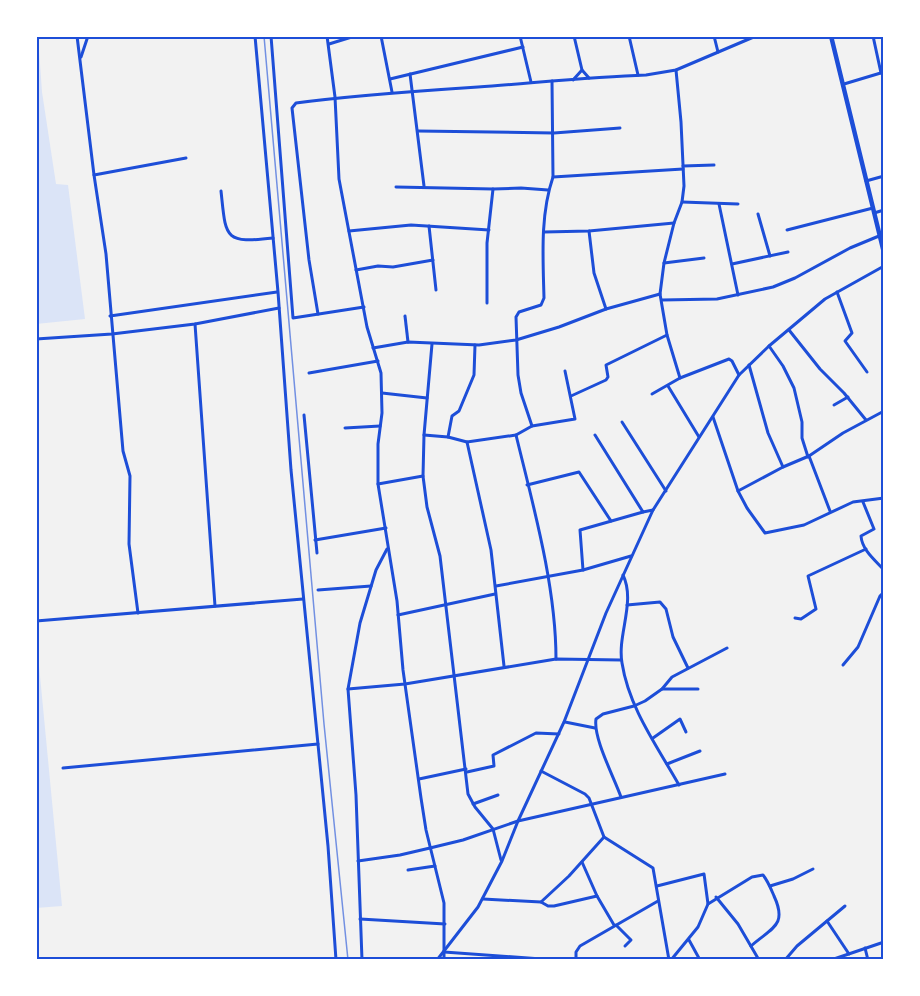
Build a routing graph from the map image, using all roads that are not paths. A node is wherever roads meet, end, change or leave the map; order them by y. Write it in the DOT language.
graph roads {
  1 [pos="77,36"];
  2 [pos="88,36"];
  3 [pos="255,36"];
  4 [pos="271,36"];
  5 [pos="327,36"];
  6 [pos="355,36"];
  7 [pos="381,36"];
  8 [pos="520,36"];
  9 [pos="573,36"];
  10 [pos="628,36"];
  11 [pos="714,36"];
  12 [pos="756,36"];
  13 [pos="831,36"];
  14 [pos="873,36"];
  15 [pos="329,44"];
  16 [pos="523,47"];
  17 [pos="718,52"];
  18 [pos="80,59"];
  19 [pos="582,70"];
  20 [pos="676,70"];
  21 [pos="883,72"];
  22 [pos="410,74"];
  23 [pos="638,75"];
  24 [pos="390,79"];
  25 [pos="590,79"];
  26 [pos="573,80"];
  27 [pos="552,81"];
  28 [pos="531,82"];
  29 [pos="844,84"];
  30 [pos="413,91"];
  31 [pos="392,92"];
  32 [pos="335,97"];
  33 [pos="620,128"];
  34 [pos="418,131"];
  35 [pos="554,133"];
  36 [pos="186,158"];
  37 [pos="714,165"];
  38 [pos="683,168"];
  39 [pos="94,176"];
  40 [pos="553,177"];
  41 [pos="884,177"];
  42 [pos="866,181"];
  43 [pos="424,186"];
  44 [pos="396,187"];
  45 [pos="493,189"];
  46 [pos="548,190"];
  47 [pos="221,191"];
  48 [pos="682,202"];
  49 [pos="719,204"];
  50 [pos="738,204"];
  51 [pos="873,210"];
  52 [pos="884,210"];
  53 [pos="758,214"];
  54 [pos="674,223"];
  55 [pos="429,226"];
  56 [pos="489,230"];
  57 [pos="787,230"];
  58 [pos="349,231"];
  59 [pos="589,231"];
  60 [pos="544,232"];
  61 [pos="879,236"];
  62 [pos="273,238"];
  63 [pos="788,252"];
  64 [pos="884,253"];
  65 [pos="770,256"];
  66 [pos="704,258"];
  67 [pos="433,260"];
  68 [pos="664,263"];
  69 [pos="732,264"];
  70 [pos="884,266"];
  71 [pos="356,270"];
  72 [pos="436,290"];
  73 [pos="278,292"];
  74 [pos="837,292"];
  75 [pos="660,294"];
  76 [pos="738,296"];
  77 [pos="662,300"];
  78 [pos="488,303"];
  79 [pos="364,307"];
  80 [pos="279,308"];
  81 [pos="606,309"];
  82 [pos="318,314"];
  83 [pos="110,316"];
  84 [pos="405,316"];
  85 [pos="195,324"];
  86 [pos="789,330"];
  87 [pos="112,334"];
  88 [pos="667,335"];
  89 [pos="36,339"];
  90 [pos="516,340"];
  91 [pos="408,342"];
  92 [pos="432,344"];
  93 [pos="475,345"];
  94 [pos="769,346"];
  95 [pos="372,348"];
  96 [pos="378,361"];
  97 [pos="749,365"];
  98 [pos="565,371"];
  99 [pos="867,372"];
  100 [pos="309,374"];
  101 [pos="739,375"];
  102 [pos="680,378"];
  103 [pos="668,386"];
  104 [pos="382,393"];
  105 [pos="652,394"];
  106 [pos="572,396"];
  107 [pos="848,397"];
  108 [pos="427,398"];
  109 [pos="834,405"];
  110 [pos="884,411"];
  111 [pos="304,415"];
  112 [pos="713,417"];
  113 [pos="866,420"];
  114 [pos="622,422"];
  115 [pos="380,426"];
  116 [pos="532,426"];
  117 [pos="345,428"];
  118 [pos="424,435"];
  119 [pos="516,435"];
  120 [pos="595,435"];
  121 [pos="448,437"];
  122 [pos="699,437"];
  123 [pos="467,442"];
  124 [pos="808,456"];
  125 [pos="783,467"];
  126 [pos="423,476"];
  127 [pos="378,484"];
  128 [pos="527,484"];
  129 [pos="666,491"];
  130 [pos="738,491"];
  131 [pos="884,498"];
  132 [pos="863,502"];
  133 [pos="653,510"];
  134 [pos="643,512"];
  135 [pos="830,512"];
  136 [pos="611,521"];
  137 [pos="386,528"];
  138 [pos="315,540"];
  139 [pos="388,548"];
  140 [pos="866,549"];
  141 [pos="317,553"];
  142 [pos="631,556"];
  143 [pos="583,570"];
  144 [pos="884,570"];
  145 [pos="623,575"];
  146 [pos="547,576"];
  147 [pos="371,586"];
  148 [pos="495,587"];
  149 [pos="318,590"];
  150 [pos="884,592"];
  151 [pos="495,594"];
  152 [pos="880,596"];
  153 [pos="304,599"];
  154 [pos="884,599"];
  155 [pos="627,605"];
  156 [pos="215,606"];
  157 [pos="445,606"];
  158 [pos="138,613"];
  159 [pos="398,615"];
  160 [pos="795,618"];
  161 [pos="36,621"];
  162 [pos="728,648"];
  163 [pos="556,659"];
  164 [pos="588,659"];
  165 [pos="621,660"];
  166 [pos="843,664"];
  167 [pos="504,666"];
  168 [pos="688,669"];
  169 [pos="453,675"];
  170 [pos="405,684"];
  171 [pos="348,689"];
  172 [pos="662,689"];
  173 [pos="698,689"];
  174 [pos="634,706"];
  175 [pos="564,722"];
  176 [pos="595,728"];
  177 [pos="686,732"];
  178 [pos="559,734"];
  179 [pos="653,738"];
  180 [pos="318,744"];
  181 [pos="700,751"];
  182 [pos="667,764"];
  183 [pos="63,768"];
  184 [pos="466,771"];
  185 [pos="541,771"];
  186 [pos="725,774"];
  187 [pos="419,779"];
  188 [pos="679,785"];
  189 [pos="498,795"];
  190 [pos="621,797"];
  191 [pos="473,804"];
  192 [pos="591,804"];
  193 [pos="518,821"];
  194 [pos="493,829"];
  195 [pos="604,837"];
  196 [pos="430,848"];
  197 [pos="358,861"];
  198 [pos="502,861"];
  199 [pos="582,862"];
  200 [pos="435,866"];
  201 [pos="813,869"];
  202 [pos="408,870"];
  203 [pos="657,886"];
  204 [pos="770,886"];
  205 [pos="597,896"];
  206 [pos="716,897"];
  207 [pos="482,899"];
  208 [pos="658,901"];
  209 [pos="541,902"];
  210 [pos="708,904"];
  211 [pos="844,906"];
  212 [pos="359,919"];
  213 [pos="827,921"];
  214 [pos="445,924"];
  215 [pos="615,925"];
  216 [pos="689,940"];
  217 [pos="884,942"];
  218 [pos="625,946"];
  219 [pos="751,946"];
  220 [pos="865,948"];
  221 [pos="444,952"];
  222 [pos="849,954"];
  223 [pos="336,960"];
  224 [pos="362,960"];
  225 [pos="437,960"];
  226 [pos="444,960"];
  227 [pos="555,960"];
  228 [pos="576,960"];
  229 [pos="670,960"];
  230 [pos="700,960"];
  231 [pos="759,960"];
  232 [pos="785,960"];
  233 [pos="831,960"];
  234 [pos="868,960"];
  1 -- 18 [label="street"];
  2 -- 18 [label="street"];
  3 -- 62 [label="street"];
  4 -- 82 [label="street"];
  5 -- 15 [label="street"];
  6 -- 15 [label="street"];
  7 -- 24 [label="street"];
  8 -- 16 [label="street"];
  9 -- 19 [label="street"];
  10 -- 23 [label="street"];
  11 -- 17 [label="street"];
  12 -- 17 [label="street"];
  13 -- 29 [label="street"];
  14 -- 21 [label="street"];
  15 -- 32 [label="street"];
  16 -- 22 [label="street"];
  16 -- 28 [label="street"];
  17 -- 20 [label="street"];
  18 -- 39 [label="street"];
  19 -- 25 [label="street"];
  19 -- 26 [label="street"];
  20 -- 23 [label="street"];
  20 -- 38 [label="street"];
  21 -- 29 [label="street"];
  22 -- 24 [label="street"];
  22 -- 30 [label="street"];
  23 -- 25 [label="street"];
  24 -- 31 [label="street"];
  25 -- 26 [label="street"];
  26 -- 27 [label="street"];
  27 -- 28 [label="street"];
  27 -- 35 [label="street"];
  28 -- 30 [label="street"];
  29 -- 42 [label="street"];
  30 -- 31 [label="street"];
  30 -- 34 [label="street"];
  31 -- 32 [label="street"];
  32 -- 58 [label="street"];
  32 -- 82 [label="street"];
  33 -- 35 [label="street"];
  34 -- 35 [label="street"];
  34 -- 43 [label="street"];
  35 -- 40 [label="street"];
  36 -- 39 [label="street"];
  37 -- 38 [label="street"];
  38 -- 40 [label="street"];
  38 -- 48 [label="street"];
  39 -- 83 [label="street"];
  40 -- 46 [label="street"];
  41 -- 42 [label="street"];
  42 -- 51 [label="street"];
  43 -- 44 [label="street"];
  43 -- 45 [label="street"];
  45 -- 46 [label="street"];
  45 -- 56 [label="street"];
  46 -- 60 [label="street"];
  47 -- 62 [label="street"];
  48 -- 49 [label="street"];
  48 -- 54 [label="street"];
  49 -- 50 [label="street"];
  49 -- 69 [label="street"];
  51 -- 52 [label="street"];
  51 -- 57 [label="street"];
  51 -- 61 [label="street"];
  53 -- 65 [label="street"];
  54 -- 59 [label="street"];
  54 -- 68 [label="street"];
  55 -- 56 [label="street"];
  55 -- 58 [label="street"];
  55 -- 67 [label="street"];
  56 -- 78 [label="street"];
  58 -- 71 [label="street"];
  59 -- 60 [label="street"];
  59 -- 81 [label="street"];
  60 -- 90 [label="street"];
  61 -- 64 [label="street"];
  61 -- 76 [label="street"];
  62 -- 73 [label="street"];
  63 -- 65 [label="street"];
  65 -- 69 [label="street"];
  66 -- 68 [label="street"];
  67 -- 71 [label="street"];
  67 -- 72 [label="street"];
  68 -- 75 [label="street"];
  69 -- 76 [label="street"];
  70 -- 74 [label="street"];
  71 -- 79 [label="street"];
  73 -- 80 [label="street"];
  73 -- 83 [label="street"];
  74 -- 86 [label="street"];
  74 -- 99 [label="street"];
  75 -- 77 [label="street"];
  75 -- 81 [label="street"];
  76 -- 77 [label="street"];
  77 -- 88 [label="street"];
  79 -- 82 [label="street"];
  79 -- 95 [label="street"];
  80 -- 85 [label="street"];
  80 -- 153 [label="street"];
  81 -- 90 [label="street"];
  83 -- 87 [label="street"];
  84 -- 91 [label="street"];
  85 -- 87 [label="street"];
  85 -- 156 [label="street"];
  86 -- 94 [label="street"];
  86 -- 107 [label="street"];
  87 -- 89 [label="street"];
  87 -- 158 [label="street"];
  88 -- 102 [label="street"];
  88 -- 106 [label="street"];
  90 -- 93 [label="street"];
  90 -- 116 [label="street"];
  91 -- 92 [label="street"];
  91 -- 95 [label="street"];
  92 -- 93 [label="street"];
  92 -- 108 [label="street"];
  93 -- 121 [label="street"];
  94 -- 97 [label="street"];
  94 -- 124 [label="street"];
  95 -- 96 [label="street"];
  96 -- 100 [label="street"];
  96 -- 104 [label="street"];
  97 -- 101 [label="street"];
  97 -- 125 [label="street"];
  98 -- 106 [label="street"];
  101 -- 102 [label="street"];
  101 -- 112 [label="street"];
  102 -- 103 [label="street"];
  103 -- 105 [label="street"];
  103 -- 122 [label="street"];
  104 -- 108 [label="street"];
  104 -- 115 [label="street"];
  106 -- 116 [label="street"];
  107 -- 109 [label="street"];
  107 -- 113 [label="street"];
  108 -- 118 [label="street"];
  110 -- 113 [label="street"];
  111 -- 138 [label="street"];
  112 -- 122 [label="street"];
  112 -- 130 [label="street"];
  113 -- 124 [label="street"];
  114 -- 129 [label="street"];
  115 -- 117 [label="street"];
  115 -- 127 [label="street"];
  116 -- 119 [label="street"];
  118 -- 121 [label="street"];
  118 -- 126 [label="street"];
  119 -- 123 [label="street"];
  119 -- 128 [label="street"];
  120 -- 134 [label="street"];
  121 -- 123 [label="street"];
  122 -- 129 [label="street"];
  123 -- 148 [label="street"];
  124 -- 125 [label="street"];
  124 -- 135 [label="street"];
  125 -- 130 [label="street"];
  126 -- 127 [label="street"];
  126 -- 157 [label="street"];
  127 -- 137 [label="street"];
  128 -- 136 [label="street"];
  128 -- 146 [label="street"];
  129 -- 133 [label="street"];
  130 -- 135 [label="street"];
  131 -- 132 [label="street"];
  132 -- 135 [label="street"];
  132 -- 140 [label="street"];
  133 -- 134 [label="street"];
  133 -- 142 [label="street"];
  134 -- 136 [label="street"];
  136 -- 143 [label="street"];
  137 -- 138 [label="street"];
  137 -- 139 [label="street"];
  138 -- 141 [label="street"];
  139 -- 147 [label="street"];
  139 -- 159 [label="street"];
  140 -- 144 [label="street"];
  140 -- 160 [label="street"];
  142 -- 143 [label="street"];
  142 -- 145 [label="street"];
  143 -- 146 [label="street"];
  145 -- 155 [label="street"];
  145 -- 164 [label="street"];
  146 -- 148 [label="street"];
  146 -- 163 [label="street"];
  147 -- 149 [label="street"];
  147 -- 171 [label="street"];
  148 -- 151 [label="street"];
  150 -- 152 [label="street"];
  151 -- 157 [label="street"];
  151 -- 167 [label="street"];
  152 -- 154 [label="street"];
  152 -- 166 [label="street"];
  153 -- 156 [label="street"];
  153 -- 180 [label="street"];
  155 -- 165 [label="street"];
  155 -- 168 [label="street"];
  156 -- 158 [label="street"];
  157 -- 159 [label="street"];
  157 -- 169 [label="street"];
  158 -- 161 [label="street"];
  159 -- 170 [label="street"];
  162 -- 168 [label="street"];
  163 -- 164 [label="street"];
  163 -- 167 [label="street"];
  164 -- 165 [label="street"];
  164 -- 175 [label="street"];
  165 -- 174 [label="street"];
  167 -- 169 [label="street"];
  168 -- 172 [label="street"];
  169 -- 170 [label="street"];
  169 -- 184 [label="street"];
  170 -- 171 [label="street"];
  170 -- 187 [label="street"];
  171 -- 197 [label="street"];
  172 -- 173 [label="street"];
  172 -- 174 [label="street"];
  174 -- 176 [label="street"];
  174 -- 179 [label="street"];
  175 -- 176 [label="street"];
  175 -- 178 [label="street"];
  176 -- 190 [label="street"];
  177 -- 179 [label="street"];
  178 -- 184 [label="street"];
  178 -- 185 [label="street"];
  179 -- 182 [label="street"];
  180 -- 183 [label="street"];
  180 -- 223 [label="street"];
  181 -- 182 [label="street"];
  182 -- 188 [label="street"];
  184 -- 187 [label="street"];
  184 -- 191 [label="street"];
  185 -- 192 [label="street"];
  185 -- 193 [label="street"];
  186 -- 188 [label="street"];
  187 -- 196 [label="street"];
  188 -- 190 [label="street"];
  189 -- 191 [label="street"];
  190 -- 192 [label="street"];
  191 -- 194 [label="street"];
  192 -- 193 [label="street"];
  192 -- 195 [label="street"];
  193 -- 194 [label="street"];
  193 -- 198 [label="street"];
  194 -- 196 [label="street"];
  194 -- 198 [label="street"];
  195 -- 199 [label="street"];
  195 -- 203 [label="street"];
  196 -- 197 [label="street"];
  196 -- 200 [label="street"];
  197 -- 212 [label="street"];
  198 -- 207 [label="street"];
  199 -- 205 [label="street"];
  199 -- 209 [label="street"];
  200 -- 202 [label="street"];
  200 -- 214 [label="street"];
  201 -- 204 [label="street"];
  203 -- 208 [label="street"];
  203 -- 210 [label="street"];
  204 -- 206 [label="street"];
  204 -- 219 [label="street"];
  205 -- 209 [label="street"];
  205 -- 215 [label="street"];
  206 -- 210 [label="street"];
  206 -- 219 [label="street"];
  207 -- 209 [label="street"];
  207 -- 221 [label="street"];
  208 -- 215 [label="street"];
  208 -- 229 [label="street"];
  210 -- 216 [label="street"];
  211 -- 213 [label="street"];
  212 -- 214 [label="street"];
  212 -- 224 [label="street"];
  213 -- 222 [label="street"];
  213 -- 232 [label="street"];
  214 -- 221 [label="street"];
  215 -- 218 [label="street"];
  215 -- 228 [label="street"];
  216 -- 229 [label="street"];
  216 -- 230 [label="street"];
  217 -- 220 [label="street"];
  219 -- 231 [label="street"];
  220 -- 222 [label="street"];
  220 -- 234 [label="street"];
  221 -- 225 [label="street"];
  221 -- 226 [label="street"];
  221 -- 227 [label="street"];
  222 -- 233 [label="street"];
}
